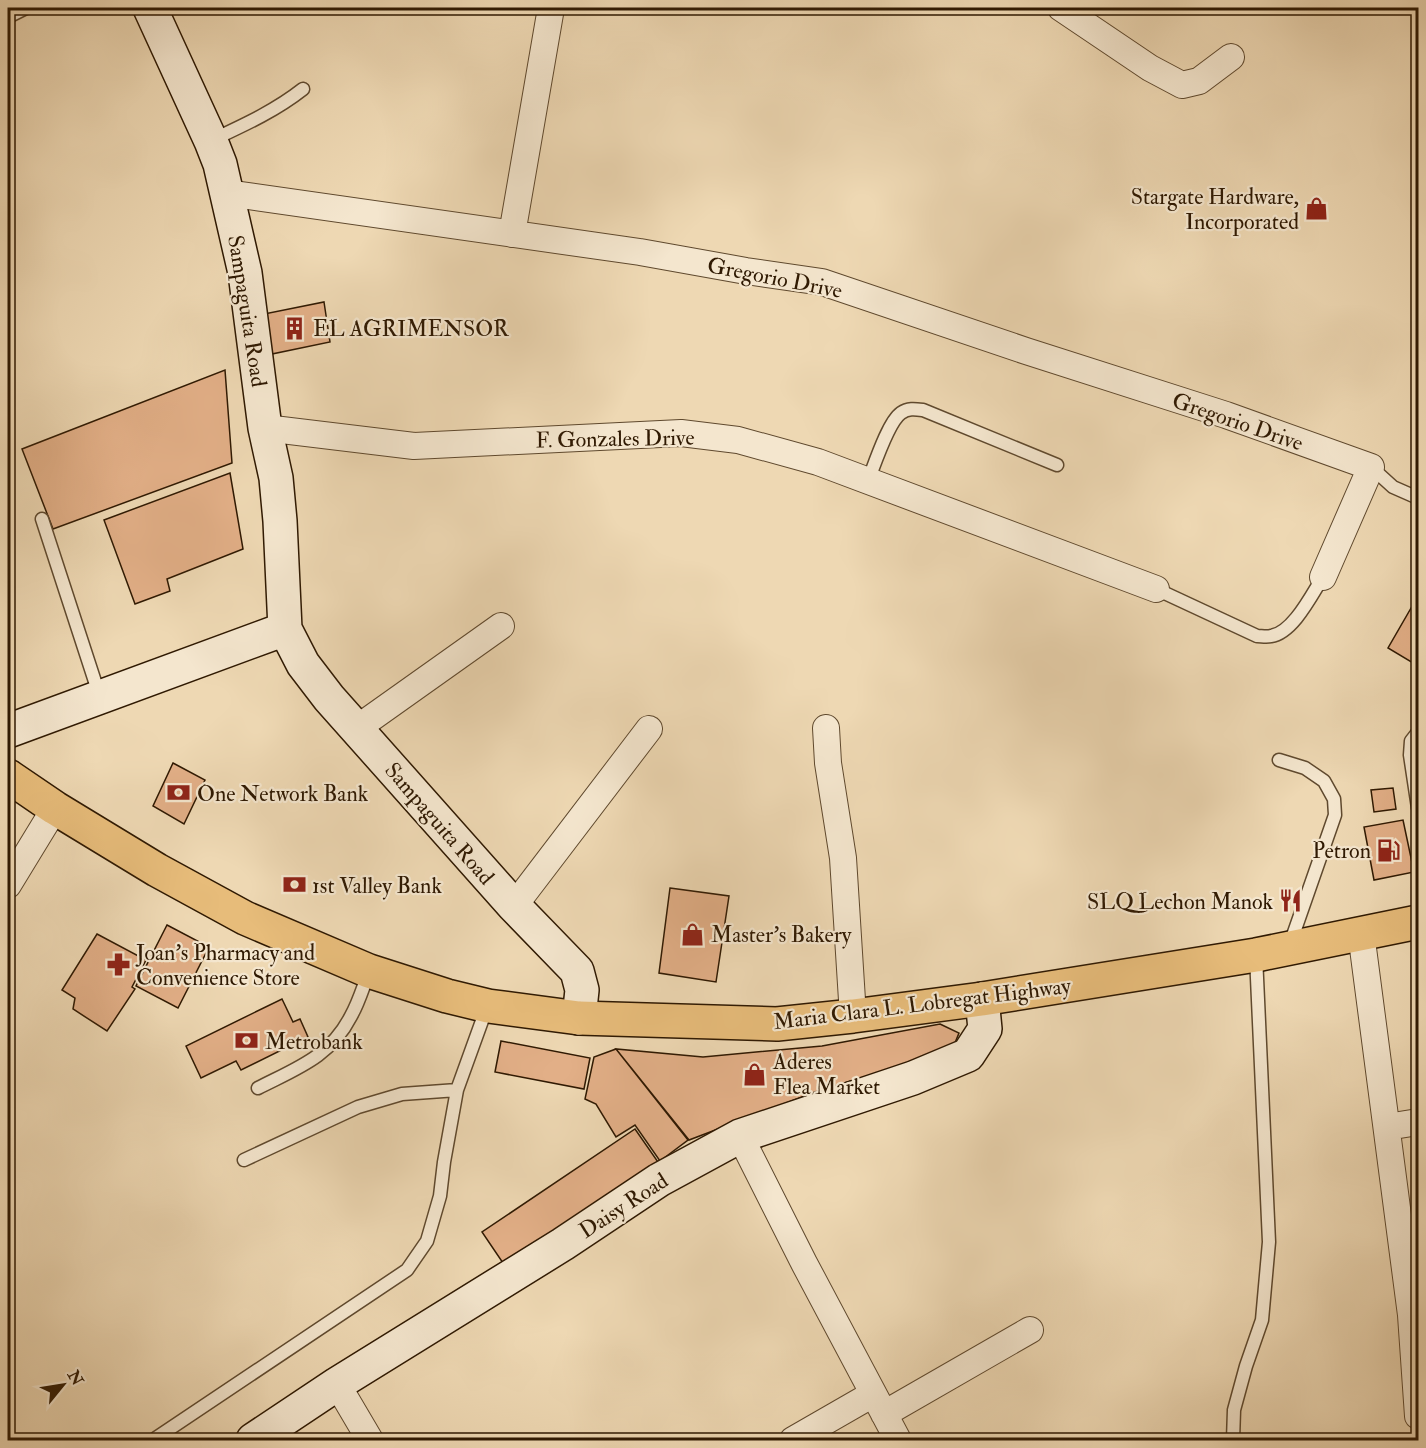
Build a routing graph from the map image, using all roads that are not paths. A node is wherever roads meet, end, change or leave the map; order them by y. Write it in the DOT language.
graph roads {
  1 [pos="26,8"];
  2 [pos="150,8"];
  3 [pos="551,8"];
  4 [pos="1061,8"];
  5 [pos="8,17"];
  6 [pos="1231,57"];
  7 [pos="303,89"];
  8 [pos="211,141"];
  9 [pos="227,193"];
  10 [pos="512,234"];
  11 [pos="265,428"];
  12 [pos="1057,465"];
  13 [pos="1371,467"];
  14 [pos="868,481"];
  15 [pos="1419,498"];
  16 [pos="42,519"];
  17 [pos="1323,577"];
  18 [pos="1156,589"];
  19 [pos="501,626"];
  20 [pos="285,629"];
  21 [pos="100,697"];
  22 [pos="826,728"];
  23 [pos="356,729"];
  24 [pos="649,729"];
  25 [pos="8,731"];
  26 [pos="1419,732"];
  27 [pos="1279,760"];
  28 [pos="8,776"];
  29 [pos="56,808"];
  30 [pos="1419,808"];
  31 [pos="8,885"];
  32 [pos="513,906"];
  33 [pos="1419,922"];
  34 [pos="1361,933"];
  35 [pos="1289,948"];
  36 [pos="1256,955"];
  37 [pos="369,971"];
  38 [pos="982,999"];
  39 [pos="488,1006"];
  40 [pos="853,1016"];
  41 [pos="579,1018"];
  42 [pos="258,1088"];
  43 [pos="457,1090"];
  44 [pos="1419,1122"];
  45 [pos="1387,1127"];
  46 [pos="740,1136"];
  47 [pos="244,1160"];
  48 [pos="1415,1314"];
  49 [pos="1030,1330"];
  50 [pos="337,1384"];
  51 [pos="879,1404"];
  52 [pos="1419,1416"];
  53 [pos="153,1440"];
  54 [pos="253,1440"];
  55 [pos="370,1440"];
  56 [pos="793,1440"];
  57 [pos="898,1440"];
  58 [pos="1233,1440"];
  1 -- 5 [label="lane"];
  2 -- 8 [label="street, Sampaguita Road"];
  3 -- 10 [label="street"];
  4 -- 6 [label="street"];
  7 -- 8 [label="lane"];
  8 -- 9 [label="street, Sampaguita Road"];
  9 -- 10 [label="street, Gregorio Drive"];
  9 -- 11 [label="street, Sampaguita Road"];
  10 -- 13 [label="street, Gregorio Drive"];
  11 -- 14 [label="street, F. Gonzales Drive"];
  11 -- 20 [label="street, Sampaguita Road"];
  12 -- 14 [label="lane"];
  13 -- 15 [label="lane"];
  13 -- 17 [label="street"];
  14 -- 18 [label="street, F. Gonzales Drive"];
  16 -- 21 [label="lane"];
  17 -- 18 [label="lane"];
  19 -- 23 [label="street"];
  20 -- 21 [label="street"];
  20 -- 23 [label="street, Sampaguita Road"];
  21 -- 25 [label="street"];
  22 -- 40 [label="street"];
  23 -- 32 [label="street, Sampaguita Road"];
  24 -- 32 [label="street"];
  26 -- 30 [label="lane"];
  27 -- 35 [label="lane"];
  28 -- 29 [label="highway, Maria Clara L. Lobregat Highway"];
  29 -- 31 [label="street"];
  29 -- 37 [label="highway, Maria Clara L. Lobregat Highway"];
  32 -- 41 [label="street, Sampaguita Road"];
  33 -- 34 [label="highway, Maria Clara L. Lobregat Highway"];
  34 -- 35 [label="highway, Maria Clara L. Lobregat Highway"];
  34 -- 45 [label="street"];
  35 -- 36 [label="highway, Maria Clara L. Lobregat Highway"];
  36 -- 38 [label="highway, Maria Clara L. Lobregat Highway"];
  36 -- 58 [label="lane"];
  37 -- 39 [label="highway, Maria Clara L. Lobregat Highway"];
  37 -- 42 [label="lane"];
  38 -- 40 [label="highway, Maria Clara L. Lobregat Highway"];
  38 -- 46 [label="street, Daisy Road"];
  39 -- 41 [label="highway, Maria Clara L. Lobregat Highway"];
  39 -- 43 [label="lane"];
  40 -- 41 [label="highway, Maria Clara L. Lobregat Highway"];
  43 -- 47 [label="lane"];
  43 -- 53 [label="lane"];
  44 -- 45 [label="street"];
  45 -- 48 [label="street"];
  46 -- 50 [label="street, Daisy Road"];
  46 -- 51 [label="street"];
  48 -- 52 [label="street"];
  49 -- 51 [label="street"];
  50 -- 54 [label="street, Daisy Road"];
  50 -- 55 [label="street"];
  51 -- 56 [label="street"];
  51 -- 57 [label="street"];
}
